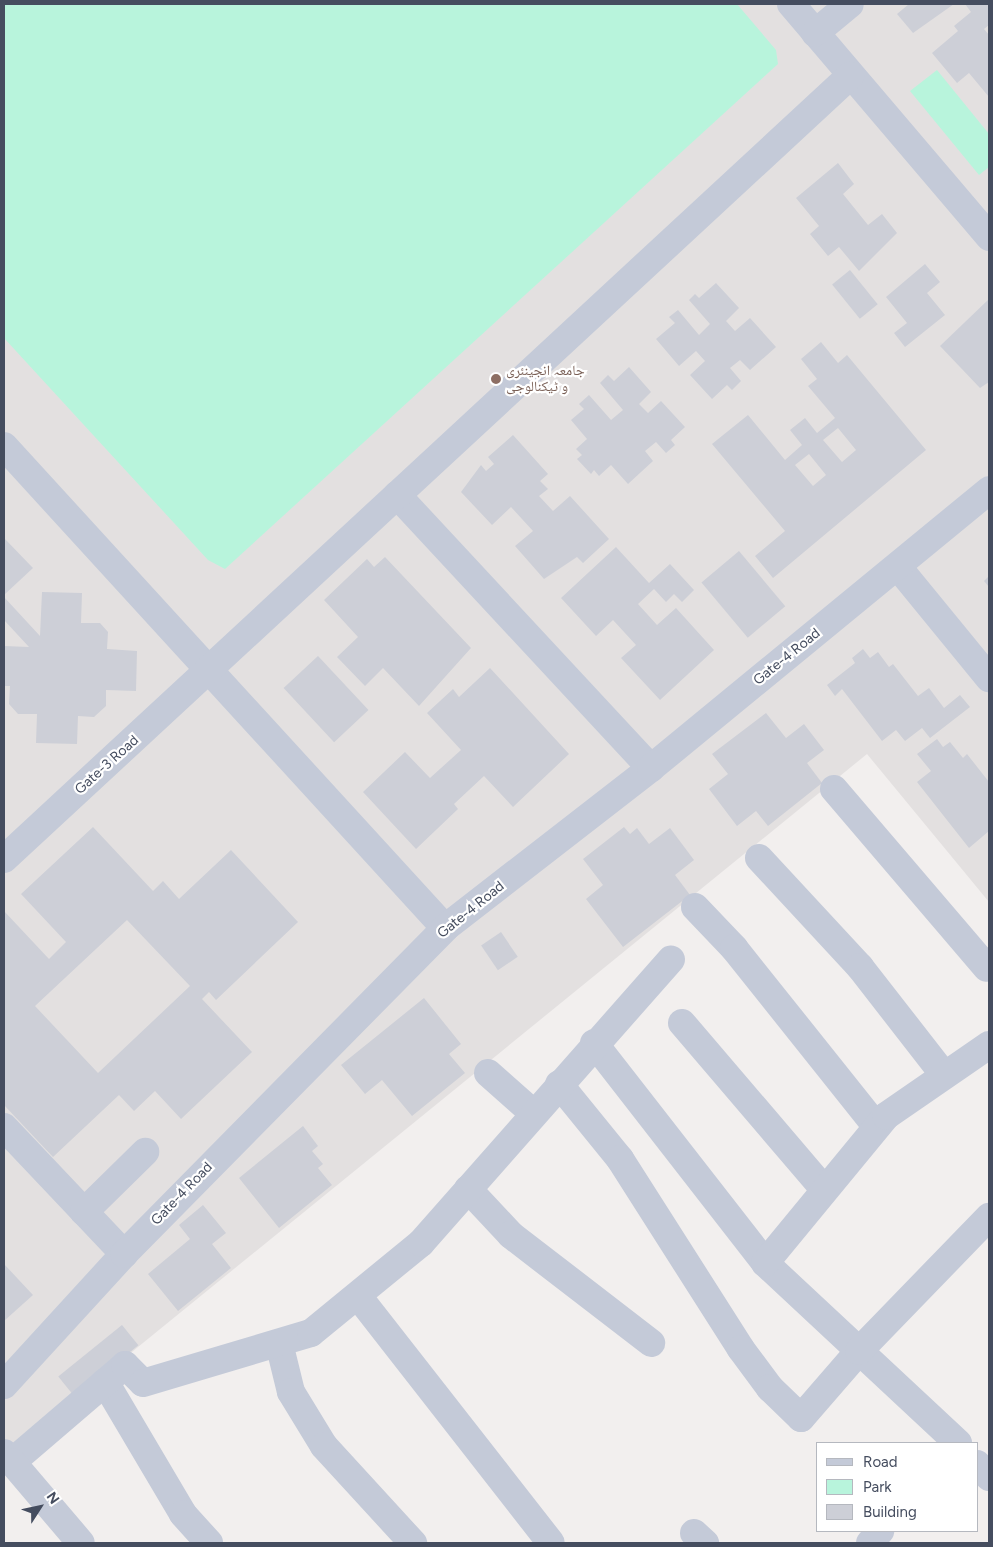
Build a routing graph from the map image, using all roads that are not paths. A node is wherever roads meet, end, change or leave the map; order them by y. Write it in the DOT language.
graph roads {
  1 [pos="791,4"];
  2 [pos="850,4"];
  3 [pos="815,33"];
  4 [pos="850,76"];
  5 [pos="989,237"];
  6 [pos="4,446"];
  7 [pos="989,490"];
  8 [pos="397,495"];
  9 [pos="898,567"];
  10 [pos="211,670"];
  11 [pos="989,678"];
  12 [pos="651,768"];
  13 [pos="834,789"];
  14 [pos="759,858"];
  15 [pos="4,859"];
  16 [pos="695,907"];
  17 [pos="446,928"];
  18 [pos="671,959"];
  19 [pos="988,970"];
  20 [pos="682,1023"];
  21 [pos="594,1043"];
  22 [pos="989,1045"];
  23 [pos="488,1073"];
  24 [pos="944,1075"];
  25 [pos="559,1084"];
  26 [pos="533,1113"];
  27 [pos="876,1126"];
  28 [pos="4,1127"];
  29 [pos="145,1152"];
  30 [pos="468,1189"];
  31 [pos="824,1189"];
  32 [pos="84,1212"];
  33 [pos="989,1217"];
  34 [pos="124,1254"];
  35 [pos="765,1263"];
  36 [pos="358,1296"];
  37 [pos="279,1343"];
  38 [pos="651,1343"];
  39 [pos="859,1351"];
  40 [pos="106,1382"];
  41 [pos="4,1385"];
  42 [pos="957,1442"];
  43 [pos="8,1457"];
  44 [pos="978,1465"];
  45 [pos="989,1477"];
  46 [pos="879,1532"];
  47 [pos="82,1543"];
  48 [pos="209,1543"];
  49 [pos="413,1543"];
  50 [pos="551,1543"];
  51 [pos="870,1543"];
  1 -- 3 [label="street"];
  2 -- 3 [label="street"];
  3 -- 4 [label="street"];
  4 -- 5 [label="street"];
  4 -- 8 [label="street, Gate-3 Road"];
  6 -- 10 [label="street"];
  7 -- 9 [label="street, Gate-4 Road"];
  8 -- 10 [label="street, Gate-3 Road"];
  8 -- 12 [label="street"];
  9 -- 11 [label="street"];
  9 -- 12 [label="street, Gate-4 Road"];
  10 -- 15 [label="street, Gate-3 Road"];
  10 -- 17 [label="street"];
  12 -- 17 [label="street, Gate-4 Road"];
  13 -- 19 [label="street"];
  14 -- 24 [label="street"];
  16 -- 27 [label="street"];
  17 -- 34 [label="street, Gate-4 Road"];
  18 -- 21 [label="street"];
  20 -- 31 [label="street"];
  21 -- 25 [label="street"];
  21 -- 35 [label="street"];
  22 -- 24 [label="street"];
  23 -- 26 [label="street"];
  24 -- 27 [label="street"];
  25 -- 26 [label="street"];
  25 -- 39 [label="street"];
  26 -- 30 [label="street"];
  27 -- 31 [label="street"];
  28 -- 32 [label="street"];
  29 -- 32 [label="street"];
  30 -- 36 [label="street"];
  30 -- 38 [label="street"];
  31 -- 35 [label="street"];
  32 -- 34 [label="street"];
  33 -- 39 [label="street"];
  34 -- 41 [label="street, Gate-4 Road"];
  35 -- 39 [label="street"];
  36 -- 37 [label="street"];
  36 -- 50 [label="street"];
  37 -- 40 [label="street"];
  37 -- 49 [label="street"];
  39 -- 42 [label="street"];
  40 -- 43 [label="street"];
  40 -- 48 [label="street"];
  43 -- 47 [label="street"];
  44 -- 45 [label="street"];
  46 -- 51 [label="street"];
}
